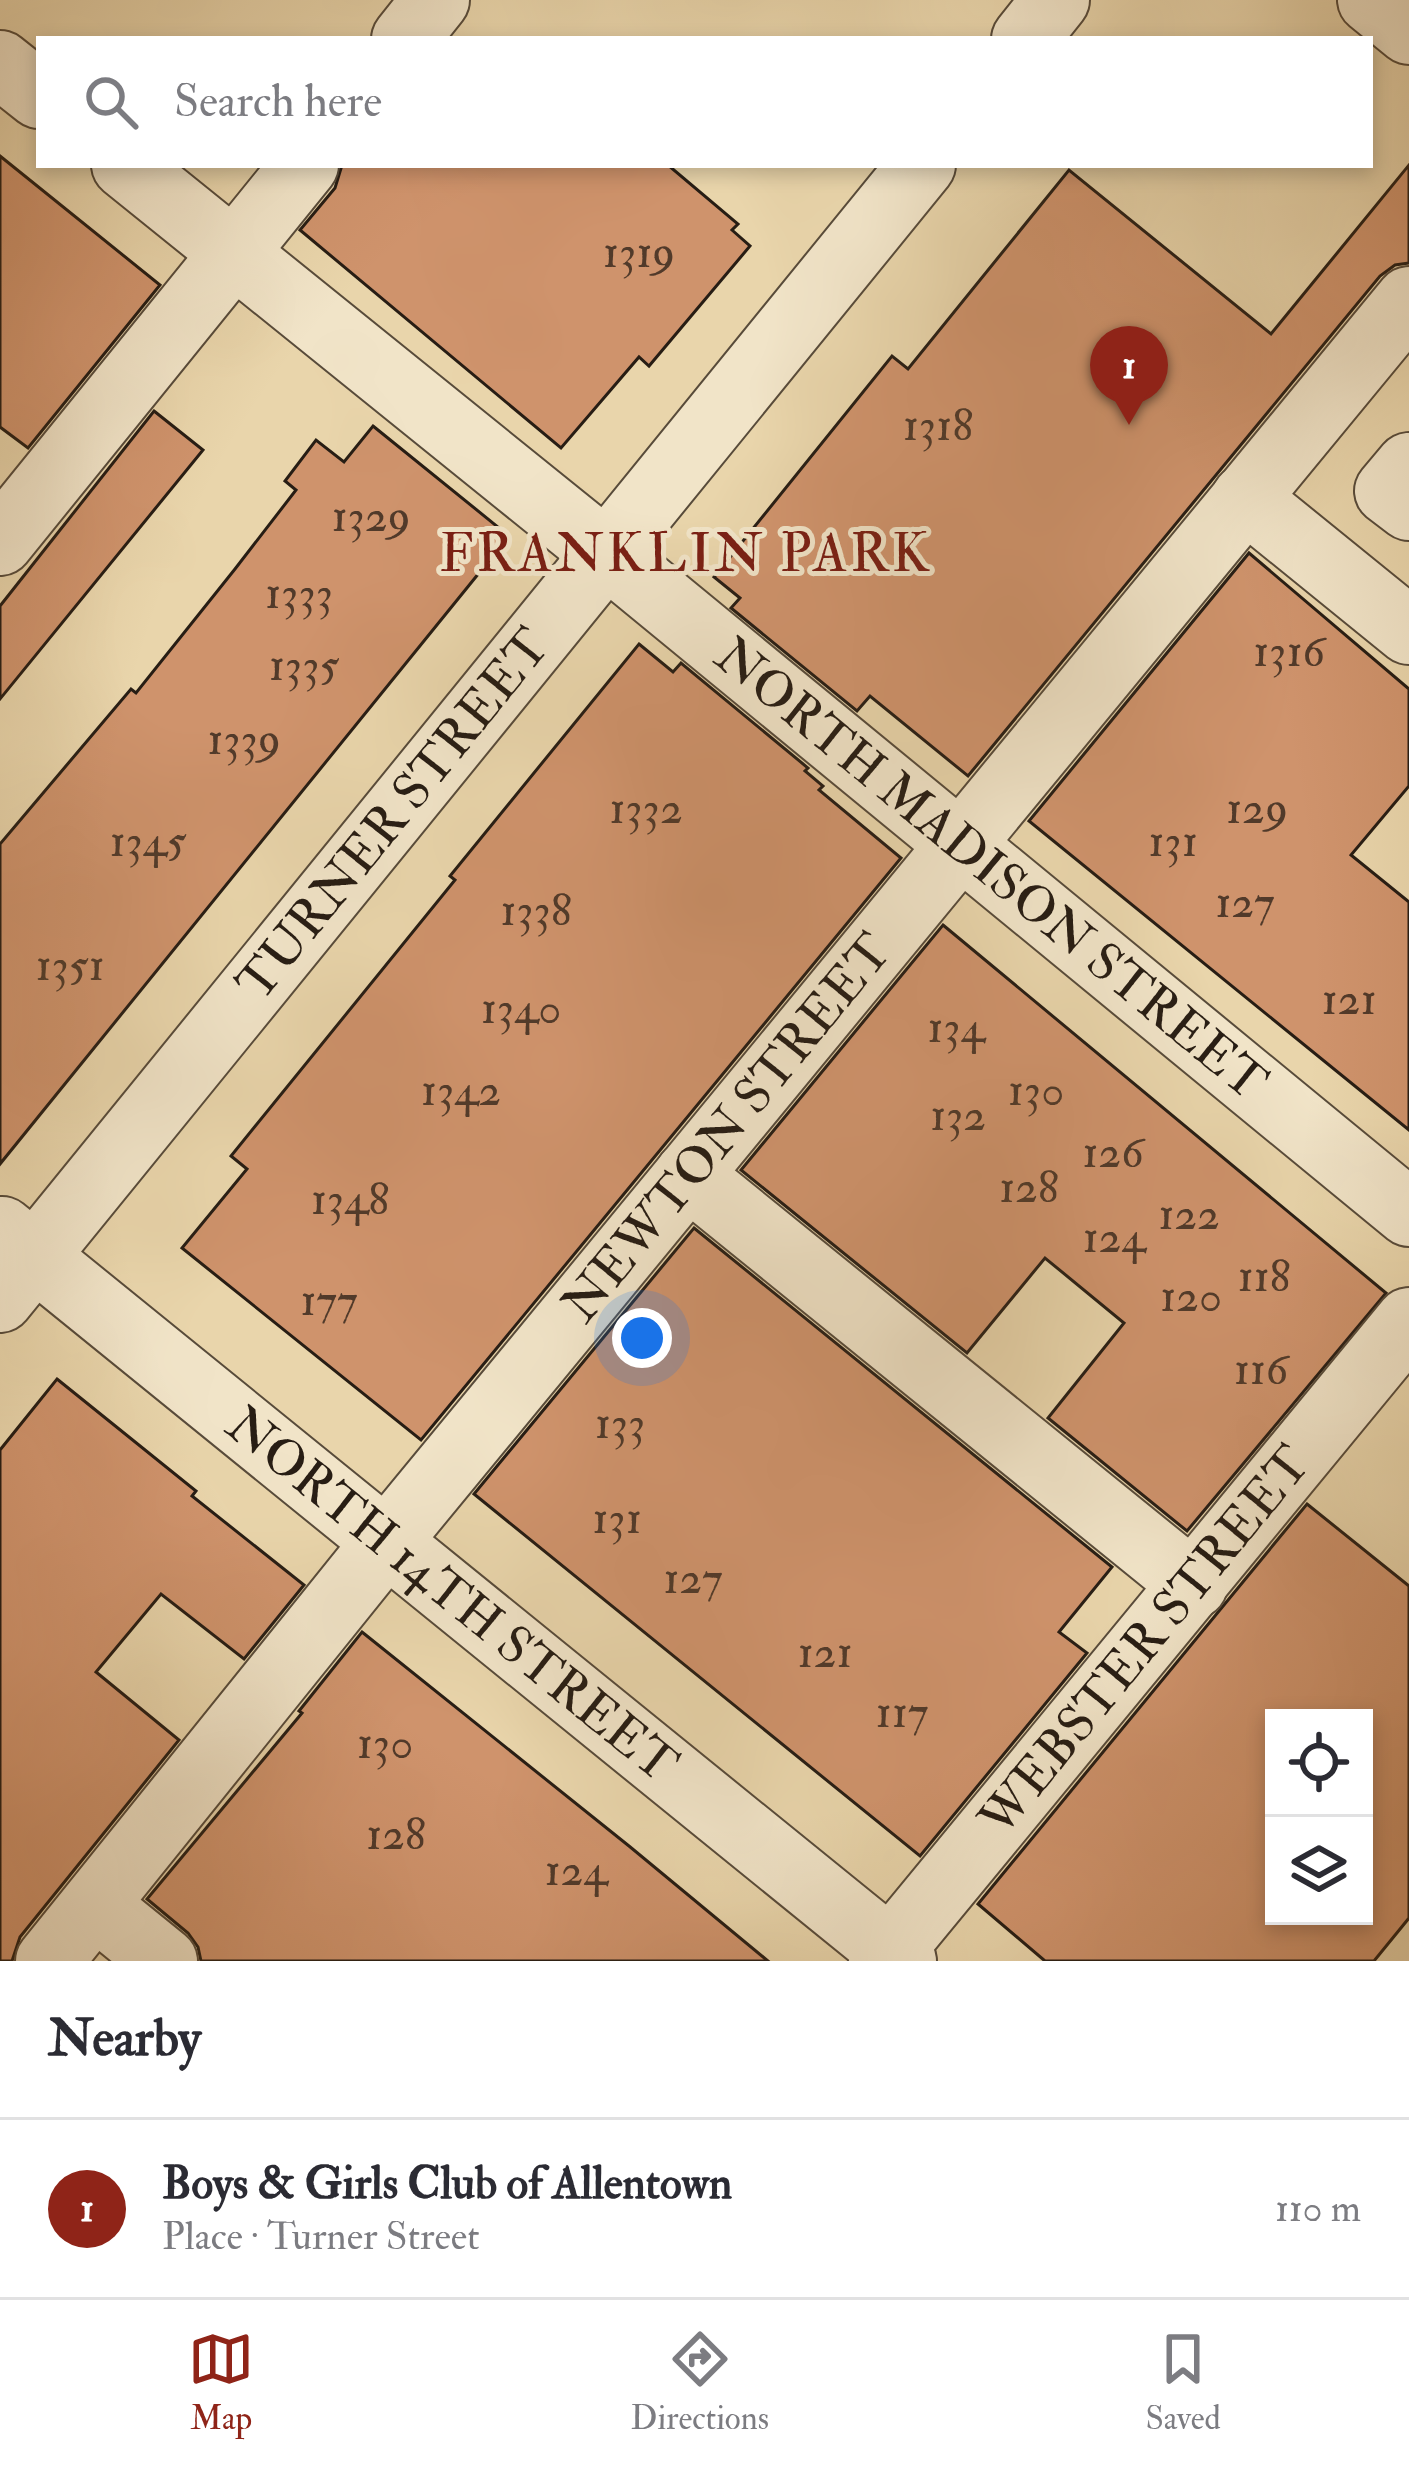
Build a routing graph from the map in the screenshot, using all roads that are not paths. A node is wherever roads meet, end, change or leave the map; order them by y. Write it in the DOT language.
graph roads {
  1 [pos="436,0"];
  2 [pos="1056,0"];
  3 [pos="1371,0"];
  4 [pos="1409,31"];
  5 [pos="407,36"];
  6 [pos="1026,36"];
  7 [pos="0,64"];
  8 [pos="36,93"];
  9 [pos="128,168"];
  10 [pos="303,168"];
  11 [pos="920,168"];
  12 [pos="234,254"];
  13 [pos="1409,300"];
  14 [pos="1409,466"];
  15 [pos="1246,498"];
  16 [pos="1409,507"];
  17 [pos="0,542"];
  18 [pos="607,554"];
  19 [pos="1409,631"];
  20 [pos="960,844"];
  21 [pos="688,1175"];
  22 [pos="1409,1213"];
  23 [pos="12,1262"];
  24 [pos="1409,1321"];
  25 [pos="387,1541"];
  26 [pos="1194,1585"];
  27 [pos="95,1905"];
  28 [pos="892,1958"];
  29 [pos="49,1961"];
  30 [pos="164,1961"];
  1 -- 5 [label="street"];
  2 -- 6 [label="street"];
  3 -- 4 [label="street"];
  7 -- 8 [label="street"];
  9 -- 12 [label="street, NORTH MADISON STREET"];
  10 -- 12 [label="street"];
  11 -- 18 [label="street, TURNER STREET"];
  12 -- 17 [label="street"];
  12 -- 18 [label="street, NORTH MADISON STREET"];
  13 -- 15 [label="street, NEWTON STREET"];
  14 -- 16 [label="street"];
  15 -- 19 [label="street"];
  15 -- 20 [label="street, NEWTON STREET"];
  18 -- 20 [label="street, NORTH MADISON STREET"];
  18 -- 23 [label="street, TURNER STREET"];
  20 -- 21 [label="street, NEWTON STREET"];
  20 -- 22 [label="street, NORTH MADISON STREET"];
  21 -- 25 [label="street, NEWTON STREET"];
  21 -- 26 [label="street"];
  23 -- 25 [label="street, NORTH 14TH STREET"];
  24 -- 26 [label="street, WEBSTER STREET"];
  25 -- 27 [label="street, NEWTON STREET"];
  25 -- 28 [label="street, NORTH 14TH STREET"];
  26 -- 28 [label="street, WEBSTER STREET"];
  27 -- 29 [label="street, NEWTON STREET"];
  27 -- 30 [label="street"];
}
